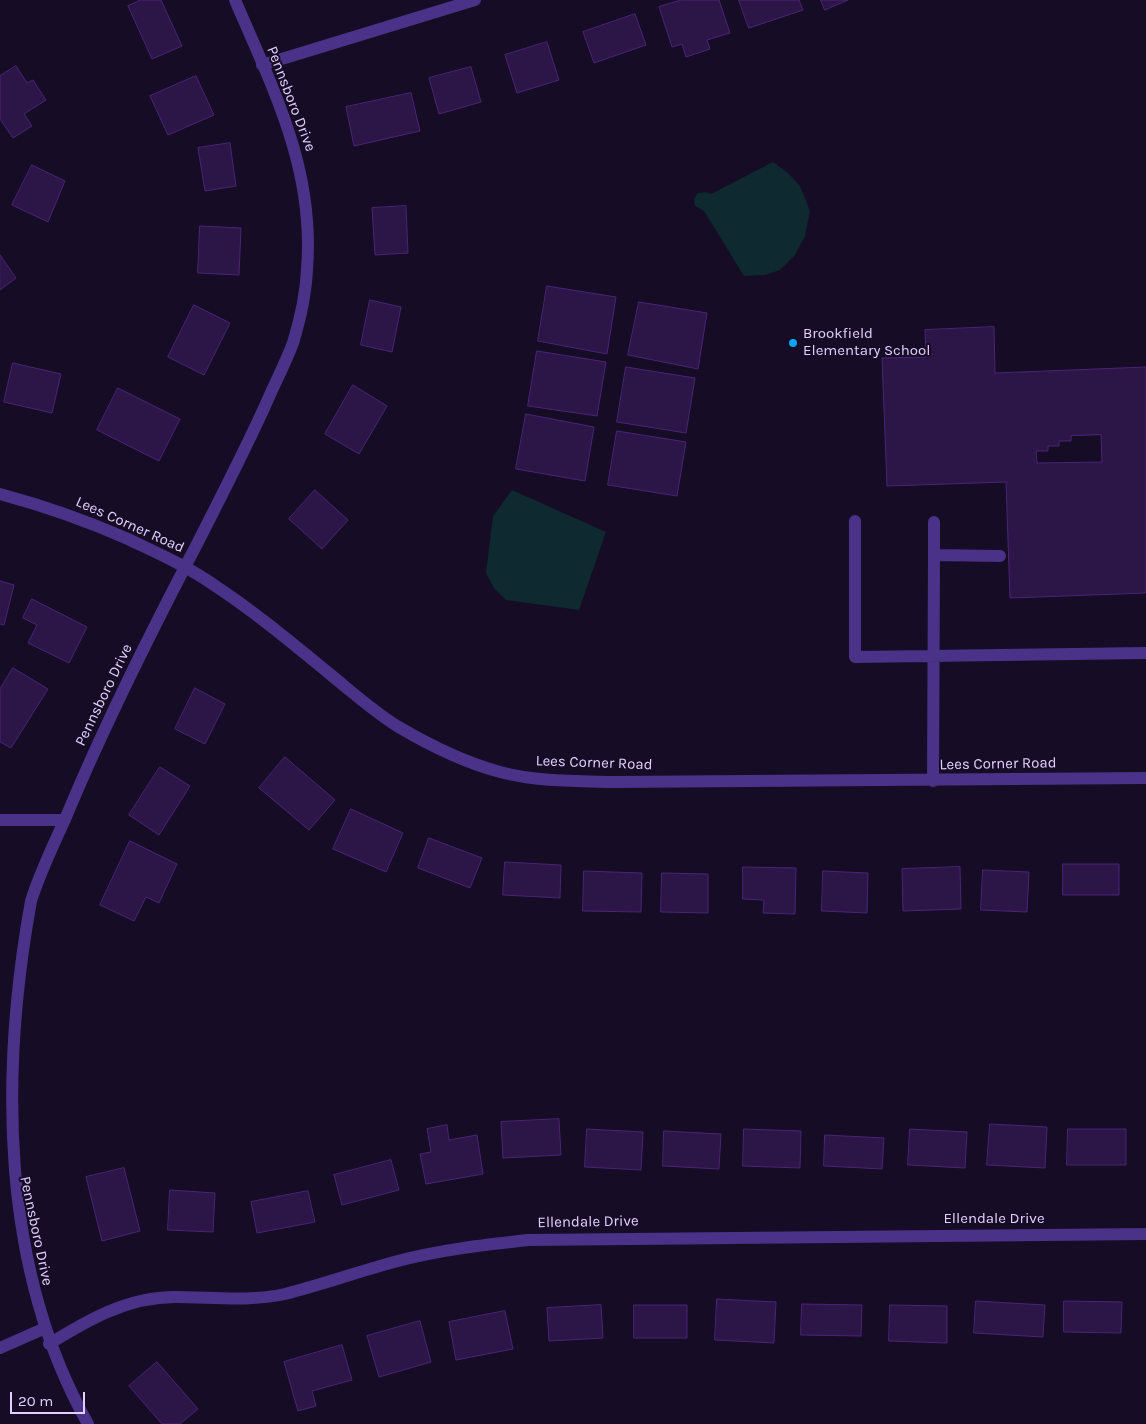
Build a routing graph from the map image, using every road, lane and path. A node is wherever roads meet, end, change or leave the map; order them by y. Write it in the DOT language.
graph roads {
  1 [pos="234,0"];
  2 [pos="475,0"];
  3 [pos="262,65"];
  4 [pos="0,494"];
  5 [pos="855,521"];
  6 [pos="934,522"];
  7 [pos="934,555"];
  8 [pos="1000,556"];
  9 [pos="185,568"];
  10 [pos="1146,653"];
  11 [pos="933,656"];
  12 [pos="1146,778"];
  13 [pos="933,780"];
  14 [pos="0,820"];
  15 [pos="65,820"];
  16 [pos="1146,1234"];
  17 [pos="43,1329"];
  18 [pos="49,1344"];
  19 [pos="0,1348"];
  20 [pos="88,1424"];
  1 -- 3 [label="street, Pennsboro Drive"];
  2 -- 3 [label="street"];
  3 -- 9 [label="street, Pennsboro Drive"];
  4 -- 9 [label="street, Lees Corner Road"];
  5 -- 11 [label="street"];
  6 -- 7 [label="street"];
  7 -- 8 [label="street"];
  7 -- 11 [label="street"];
  9 -- 13 [label="street, Lees Corner Road"];
  9 -- 15 [label="street, Pennsboro Drive"];
  10 -- 11 [label="street"];
  11 -- 13 [label="street"];
  12 -- 13 [label="street, Lees Corner Road"];
  14 -- 15 [label="street"];
  15 -- 17 [label="street, Pennsboro Drive"];
  16 -- 18 [label="street, Ellendale Drive"];
  17 -- 18 [label="street, Pennsboro Drive"];
  17 -- 19 [label="street"];
  18 -- 20 [label="street, Pennsboro Drive"];
}
